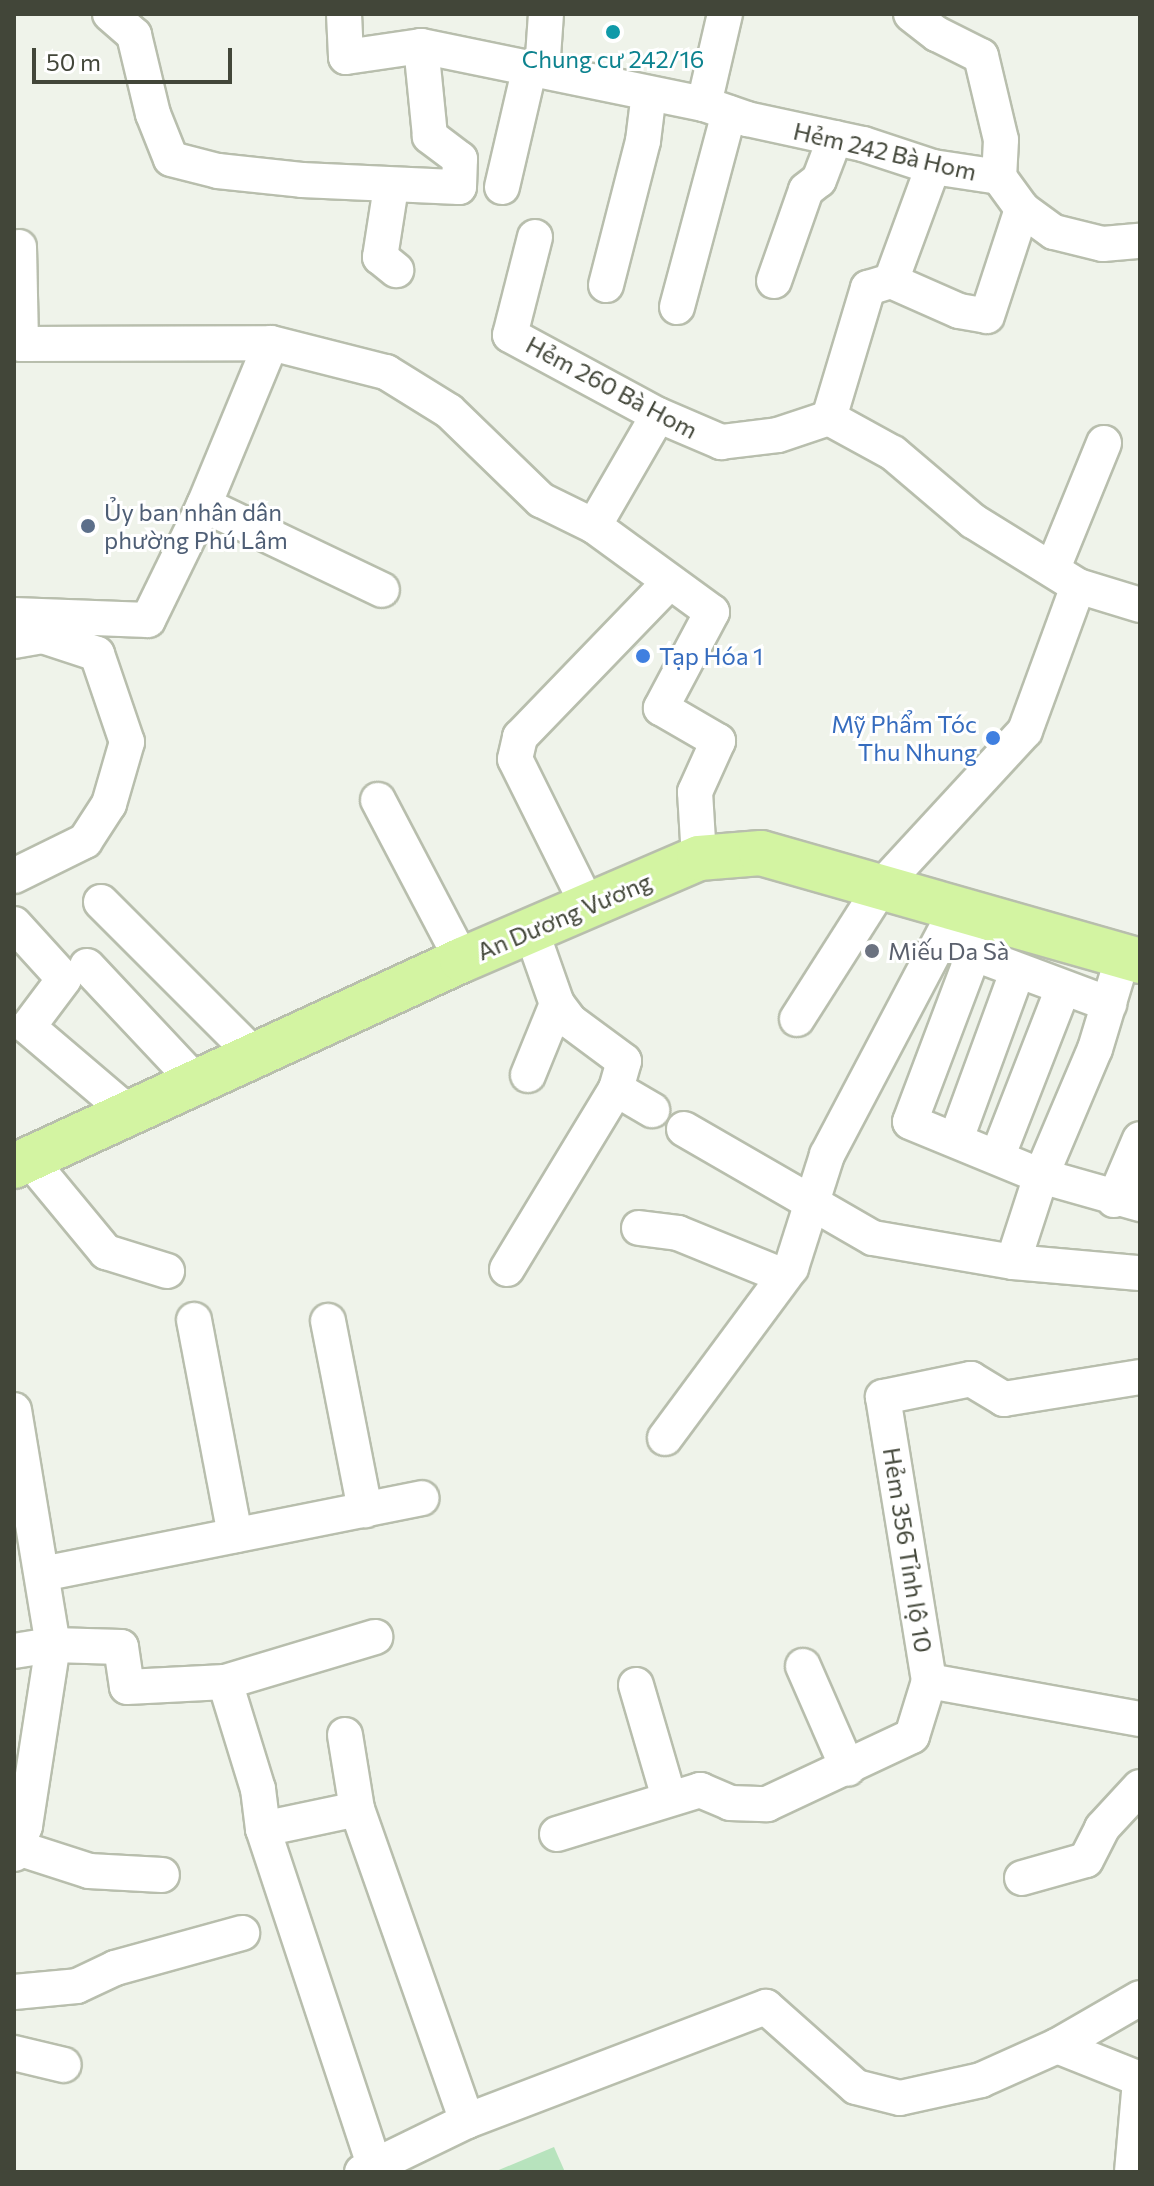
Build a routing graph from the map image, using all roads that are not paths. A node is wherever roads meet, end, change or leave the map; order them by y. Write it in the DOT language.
graph roads {
  1 [pos="110,14"];
  2 [pos="344,14"];
  3 [pos="546,14"];
  4 [pos="725,14"];
  5 [pos="911,14"];
  6 [pos="421,46"];
  7 [pos="536,69"];
  8 [pos="649,93"];
  9 [pos="717,108"];
  10 [pos="835,138"];
  11 [pos="933,167"];
  12 [pos="999,177"];
  13 [pos="391,187"];
  14 [pos="502,187"];
  15 [pos="1022,209"];
  16 [pos="535,237"];
  17 [pos="1140,241"];
  18 [pos="19,247"];
  19 [pos="396,270"];
  20 [pos="774,281"];
  21 [pos="891,281"];
  22 [pos="606,285"];
  23 [pos="677,307"];
  24 [pos="271,343"];
  25 [pos="658,415"];
  26 [pos="829,418"];
  27 [pos="1104,443"];
  28 [pos="204,505"];
  29 [pos="594,526"];
  30 [pos="1066,577"];
  31 [pos="668,584"];
  32 [pos="382,590"];
  33 [pos="1140,605"];
  34 [pos="14,615"];
  35 [pos="14,641"];
  36 [pos="378,800"];
  37 [pos="699,858"];
  38 [pos="14,876"];
  39 [pos="881,887"];
  40 [pos="101,902"];
  41 [pos="588,906"];
  42 [pos="14,924"];
  43 [pos="948,924"];
  44 [pos="532,933"];
  45 [pos="973,955"];
  46 [pos="1132,958"];
  47 [pos="462,960"];
  48 [pos="87,966"];
  49 [pos="1017,972"];
  50 [pos="1063,988"];
  51 [pos="557,1004"];
  52 [pos="1109,1004"];
  53 [pos="797,1019"];
  54 [pos="253,1054"];
  55 [pos="528,1075"];
  56 [pos="195,1081"];
  57 [pos="616,1089"];
  58 [pos="652,1110"];
  59 [pos="128,1112"];
  60 [pos="684,1129"];
  61 [pos="956,1139"];
  62 [pos="1140,1139"];
  63 [pos="998,1155"];
  64 [pos="22,1162"];
  65 [pos="1041,1176"];
  66 [pos="1127,1202"];
  67 [pos="815,1203"];
  68 [pos="639,1228"];
  69 [pos="1013,1262"];
  70 [pos="507,1269"];
  71 [pos="167,1271"];
  72 [pos="1140,1273"];
  73 [pos="784,1276"];
  74 [pos="194,1320"];
  75 [pos="328,1321"];
  76 [pos="1140,1377"];
  77 [pos="14,1410"];
  78 [pos="665,1438"];
  79 [pos="421,1498"];
  80 [pos="365,1510"];
  81 [pos="235,1535"];
  82 [pos="42,1574"];
  83 [pos="375,1637"];
  84 [pos="53,1645"];
  85 [pos="14,1651"];
  86 [pos="803,1666"];
  87 [pos="929,1681"];
  88 [pos="225,1682"];
  89 [pos="636,1685"];
  90 [pos="1140,1719"];
  91 [pos="345,1735"];
  92 [pos="848,1769"];
  93 [pos="1140,1787"];
  94 [pos="669,1798"];
  95 [pos="357,1809"];
  96 [pos="263,1829"];
  97 [pos="557,1834"];
  98 [pos="16,1851"];
  99 [pos="162,1875"];
  100 [pos="1022,1878"];
  101 [pos="242,1933"];
  102 [pos="14,1992"];
  103 [pos="1140,1998"];
  104 [pos="1057,2046"];
  105 [pos="14,2053"];
  106 [pos="64,2065"];
  107 [pos="1140,2080"];
  108 [pos="467,2121"];
  109 [pos="369,2169"];
  110 [pos="1132,2172"];
  1 -- 13 [label="street"];
  2 -- 6 [label="street, Hẻm 242 Bà Hom"];
  3 -- 7 [label="street"];
  4 -- 9 [label="street"];
  5 -- 12 [label="street"];
  6 -- 7 [label="street, Hẻm 242 Bà Hom"];
  6 -- 13 [label="street"];
  7 -- 8 [label="street, Hẻm 242 Bà Hom"];
  7 -- 14 [label="street"];
  8 -- 9 [label="street, Hẻm 242 Bà Hom"];
  8 -- 22 [label="street"];
  9 -- 10 [label="street, Hẻm 242 Bà Hom"];
  9 -- 23 [label="street"];
  10 -- 11 [label="street, Hẻm 242 Bà Hom"];
  10 -- 20 [label="street"];
  11 -- 12 [label="street, Hẻm 242 Bà Hom"];
  11 -- 21 [label="street"];
  12 -- 15 [label="street, Hẻm 242 Bà Hom"];
  13 -- 19 [label="street"];
  15 -- 17 [label="street, Hẻm 242 Bà Hom"];
  15 -- 21 [label="street"];
  16 -- 25 [label="street, Hẻm 260 Bà Hom"];
  18 -- 24 [label="street"];
  21 -- 26 [label="street"];
  24 -- 28 [label="street"];
  24 -- 29 [label="street"];
  25 -- 26 [label="street, Hẻm 260 Bà Hom"];
  25 -- 29 [label="street"];
  26 -- 30 [label="street"];
  27 -- 30 [label="street"];
  28 -- 32 [label="street"];
  28 -- 34 [label="street"];
  29 -- 31 [label="street"];
  30 -- 33 [label="street"];
  30 -- 39 [label="street"];
  31 -- 37 [label="street"];
  31 -- 41 [label="street"];
  35 -- 38 [label="street"];
  36 -- 47 [label="street"];
  37 -- 39 [label="main road, An Dương Vương"];
  37 -- 41 [label="main road, An Dương Vương"];
  39 -- 43 [label="main road, An Dương Vương"];
  39 -- 53 [label="street"];
  40 -- 54 [label="street"];
  41 -- 44 [label="main road, An Dương Vương"];
  42 -- 59 [label="street"];
  43 -- 45 [label="street"];
  43 -- 46 [label="main road, An Dương Vương"];
  43 -- 67 [label="street"];
  44 -- 47 [label="main road, An Dương Vương"];
  44 -- 51 [label="street"];
  45 -- 49 [label="street"];
  45 -- 61 [label="street"];
  46 -- 52 [label="street"];
  47 -- 54 [label="main road, An Dương Vương"];
  48 -- 56 [label="street"];
  49 -- 50 [label="street"];
  49 -- 61 [label="street"];
  50 -- 52 [label="street"];
  50 -- 63 [label="street"];
  51 -- 55 [label="street"];
  51 -- 57 [label="street"];
  52 -- 65 [label="street"];
  54 -- 56 [label="main road, An Dương Vương"];
  56 -- 59 [label="main road, An Dương Vương"];
  57 -- 58 [label="street"];
  57 -- 70 [label="street"];
  59 -- 64 [label="main road, An Dương Vương"];
  60 -- 67 [label="street"];
  61 -- 63 [label="street"];
  62 -- 66 [label="street"];
  63 -- 65 [label="street"];
  64 -- 71 [label="street"];
  65 -- 66 [label="street"];
  65 -- 69 [label="street"];
  67 -- 69 [label="street"];
  67 -- 73 [label="street"];
  68 -- 73 [label="street"];
  69 -- 72 [label="street"];
  73 -- 78 [label="street"];
  74 -- 81 [label="street"];
  75 -- 80 [label="street"];
  76 -- 87 [label="street, Hẻm 356 Tỉnh lộ 10"];
  77 -- 82 [label="street"];
  79 -- 80 [label="street"];
  80 -- 81 [label="street"];
  81 -- 82 [label="street"];
  82 -- 84 [label="street"];
  83 -- 88 [label="street"];
  84 -- 85 [label="street"];
  84 -- 88 [label="street"];
  84 -- 98 [label="street"];
  86 -- 92 [label="street"];
  87 -- 90 [label="street, Hẻm 356 Tỉnh lộ 10"];
  87 -- 92 [label="street"];
  88 -- 96 [label="street"];
  89 -- 94 [label="street"];
  91 -- 95 [label="street"];
  92 -- 94 [label="street"];
  93 -- 100 [label="street"];
  94 -- 97 [label="street"];
  95 -- 96 [label="street"];
  95 -- 108 [label="street"];
  96 -- 109 [label="street"];
  98 -- 99 [label="street"];
  101 -- 102 [label="street"];
  103 -- 104 [label="street"];
  104 -- 107 [label="street"];
  104 -- 108 [label="street"];
  105 -- 106 [label="street"];
  107 -- 110 [label="street"];
  108 -- 109 [label="street"];
}
